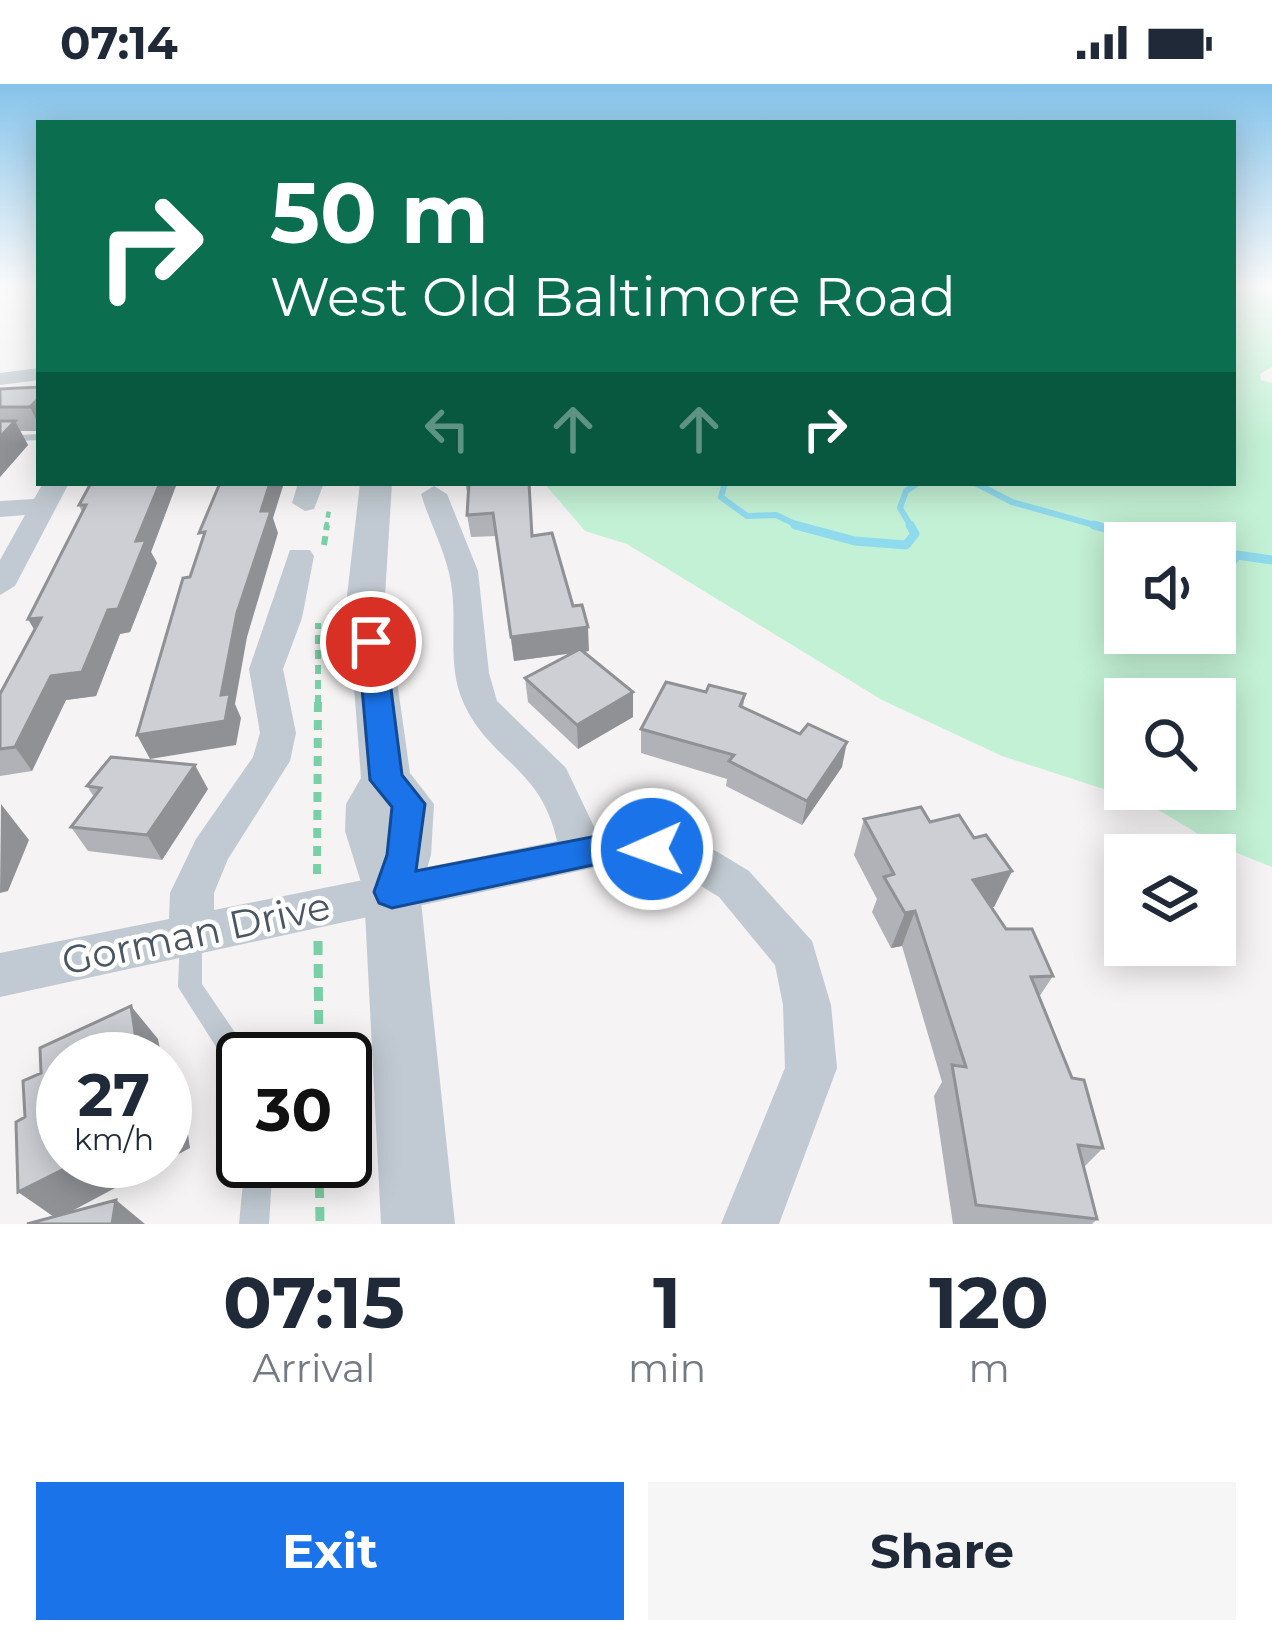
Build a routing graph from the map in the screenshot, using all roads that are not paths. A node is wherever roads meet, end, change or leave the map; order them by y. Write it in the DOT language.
graph roads {
  1 [pos="36,374"];
  2 [pos="0,379"];
  3 [pos="36,436"];
  4 [pos="0,439"];
  5 [pos="376,486"];
  6 [pos="434,494"];
  7 [pos="50,495"];
  8 [pos="0,509"];
  9 [pos="311,557"];
  10 [pos="0,586"];
  11 [pos="581,853"];
  12 [pos="392,892"];
  13 [pos="191,934"];
  14 [pos="0,975"];
  15 [pos="220,1032"];
  16 [pos="257,1188"];
  17 [pos="254,1224"];
  18 [pos="418,1224"];
  19 [pos="750,1224"];
  1 -- 2 [label="street"];
  3 -- 4 [label="lane"];
  5 -- 12 [label="street"];
  6 -- 11 [label="street"];
  7 -- 8 [label="street"];
  7 -- 10 [label="street"];
  9 -- 13 [label="street"];
  11 -- 12 [label="street, Gorman Drive"];
  11 -- 19 [label="street, Gorman Drive"];
  12 -- 13 [label="street, Gorman Drive"];
  12 -- 18 [label="street"];
  13 -- 14 [label="street, Gorman Drive"];
  13 -- 15 [label="lane"];
  16 -- 17 [label="lane"];
}
